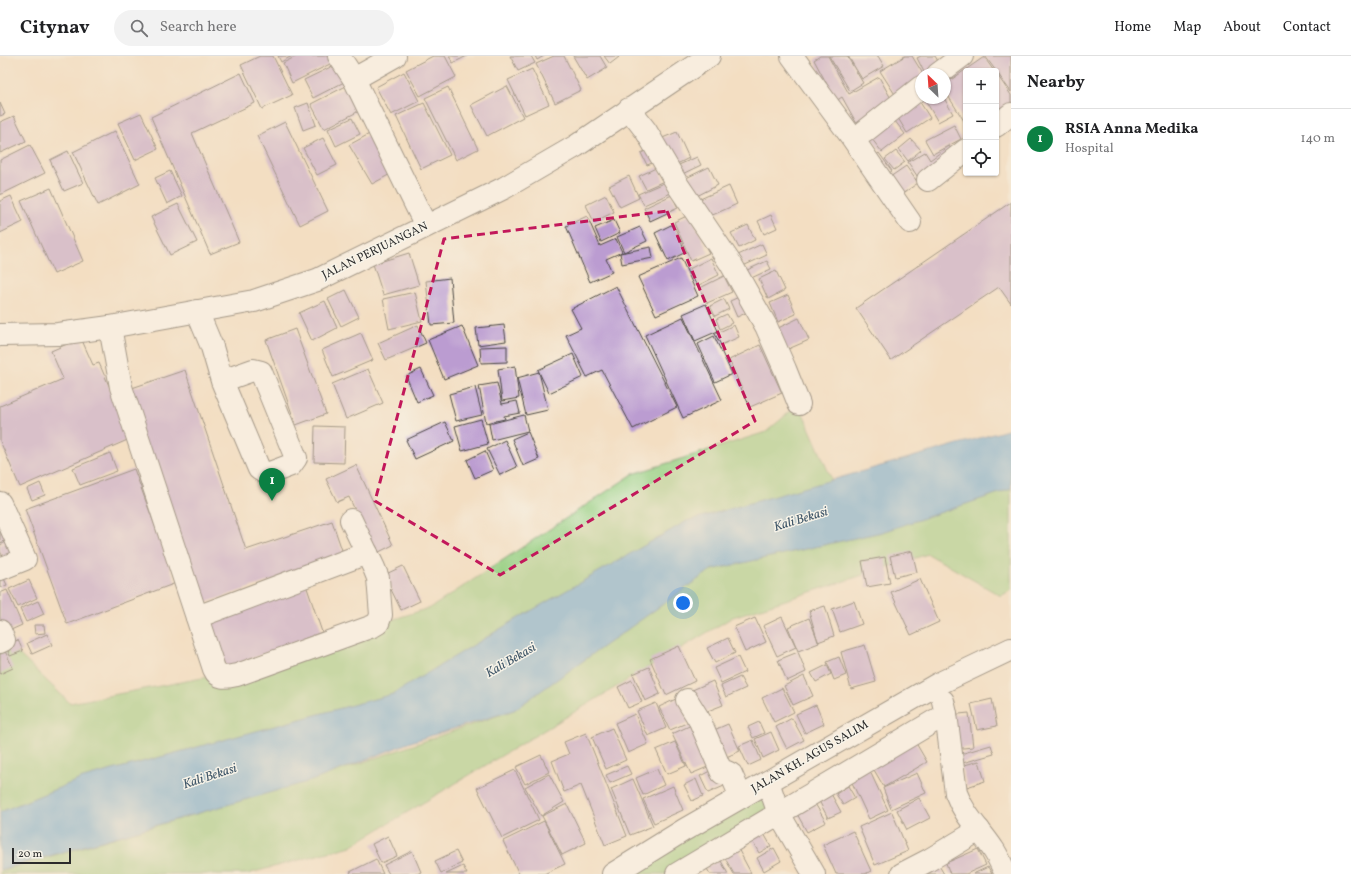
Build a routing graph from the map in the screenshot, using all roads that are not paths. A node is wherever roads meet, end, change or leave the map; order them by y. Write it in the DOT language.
graph roads {
  1 [pos="339,56"];
  2 [pos="395,56"];
  3 [pos="709,56"];
  4 [pos="792,56"];
  5 [pos="962,56"];
  6 [pos="946,68"];
  7 [pos="354,79"];
  8 [pos="915,92"];
  9 [pos="630,109"];
  10 [pos="1011,114"];
  11 [pos="999,124"];
  12 [pos="864,132"];
  13 [pos="963,152"];
  14 [pos="928,180"];
  15 [pos="910,222"];
  16 [pos="426,226"];
  17 [pos="198,312"];
  18 [pos="110,328"];
  19 [pos="0,335"];
  20 [pos="222,381"];
  21 [pos="799,404"];
  22 [pos="0,503"];
  23 [pos="351,520"];
  24 [pos="367,553"];
  25 [pos="0,569"];
  26 [pos="197,617"];
  27 [pos="0,631"];
  28 [pos="0,642"];
  29 [pos="1011,649"];
  30 [pos="948,680"];
  31 [pos="686,700"];
  32 [pos="946,714"];
  33 [pos="768,782"];
  34 [pos="741,797"];
  35 [pos="779,814"];
  36 [pos="979,830"];
  37 [pos="613,874"];
  38 [pos="677,874"];
  39 [pos="814,874"];
  40 [pos="902,874"];
  41 [pos="1006,874"];
  1 -- 7 [label="street"];
  2 -- 7 [label="street"];
  3 -- 9 [label="street, JALAN PERJUANGAN"];
  4 -- 15 [label="street"];
  5 -- 6 [label="street"];
  7 -- 16 [label="street"];
  8 -- 12 [label="street"];
  9 -- 16 [label="street, JALAN PERJUANGAN"];
  9 -- 21 [label="street"];
  10 -- 11 [label="street"];
  13 -- 14 [label="street"];
  16 -- 17 [label="street, JALAN PERJUANGAN"];
  17 -- 18 [label="street, JALAN PERJUANGAN"];
  17 -- 20 [label="street"];
  18 -- 19 [label="street, JALAN PERJUANGAN"];
  18 -- 26 [label="street"];
  22 -- 25 [label="street"];
  23 -- 24 [label="street"];
  24 -- 26 [label="street"];
  24 -- 26 [label="street"];
  27 -- 28 [label="street"];
  29 -- 30 [label="street, JALAN KH. AGUS SALIM"];
  30 -- 32 [label="street"];
  30 -- 33 [label="street, JALAN KH. AGUS SALIM"];
  31 -- 34 [label="street"];
  32 -- 35 [label="street"];
  32 -- 36 [label="street"];
  33 -- 34 [label="street, JALAN KH. AGUS SALIM"];
  33 -- 35 [label="street"];
  34 -- 37 [label="street, JALAN KH. AGUS SALIM"];
  35 -- 38 [label="street"];
  35 -- 39 [label="street"];
  36 -- 40 [label="street"];
  36 -- 41 [label="street"];
}
